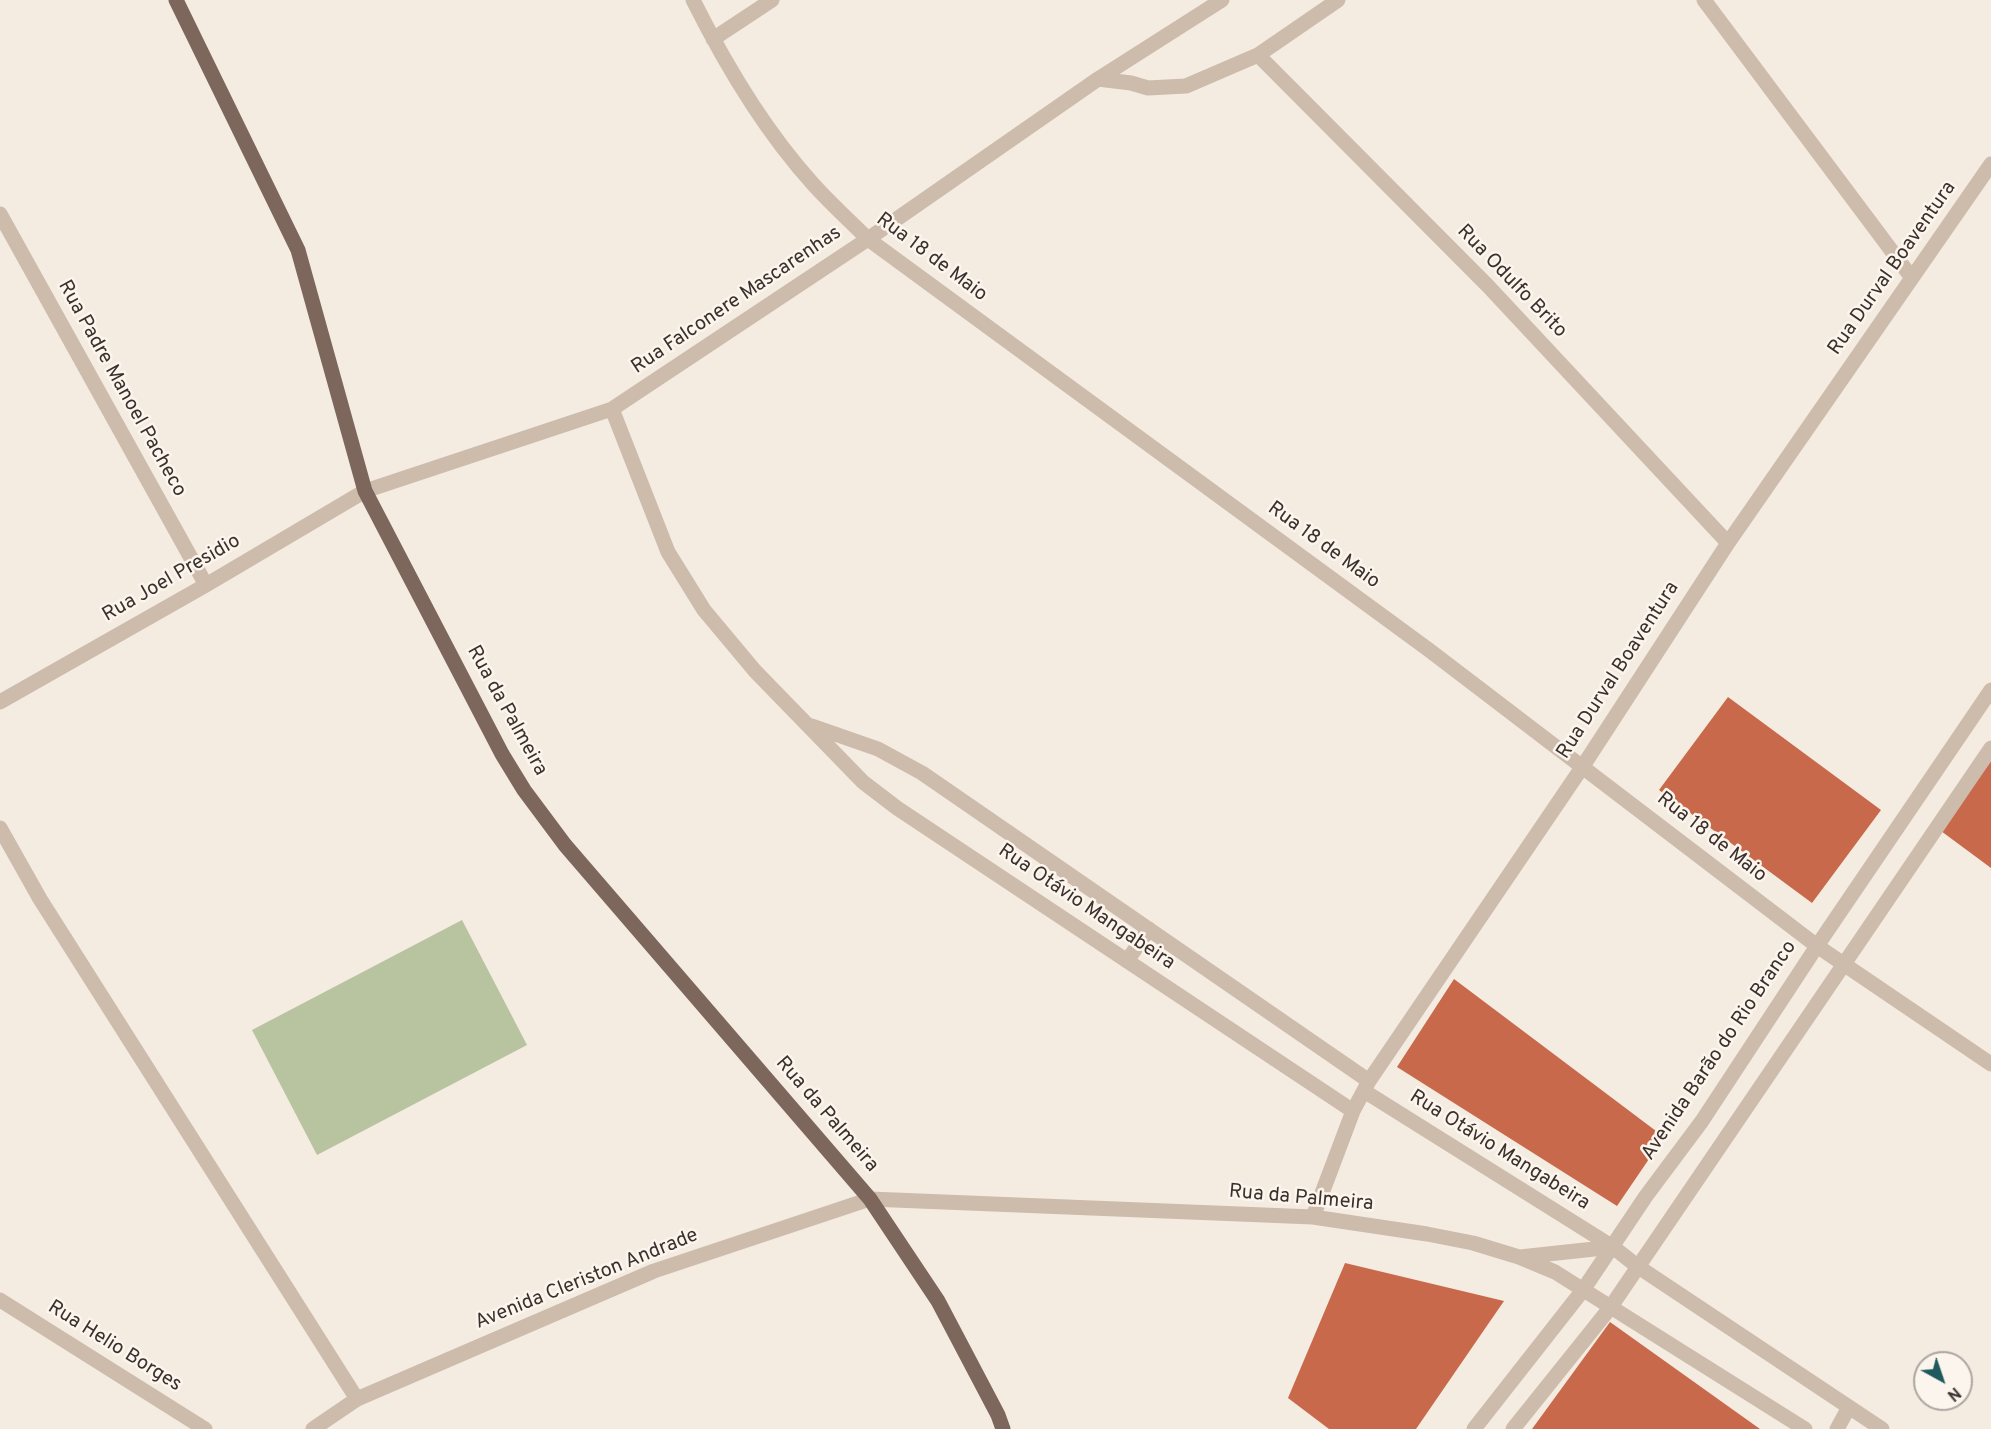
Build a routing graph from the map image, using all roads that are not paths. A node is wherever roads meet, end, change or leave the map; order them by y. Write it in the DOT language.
graph roads {
  1 [pos="176,0"];
  2 [pos="693,0"];
  3 [pos="772,0"];
  4 [pos="1222,0"];
  5 [pos="1338,0"];
  6 [pos="1704,0"];
  7 [pos="713,39"];
  8 [pos="1258,55"];
  9 [pos="1098,79"];
  10 [pos="1991,164"];
  11 [pos="0,214"];
  12 [pos="868,239"];
  13 [pos="1912,278"];
  14 [pos="612,409"];
  15 [pos="365,491"];
  16 [pos="1728,543"];
  17 [pos="206,585"];
  18 [pos="1991,690"];
  19 [pos="0,702"];
  20 [pos="809,724"];
  21 [pos="1991,748"];
  22 [pos="1583,765"];
  23 [pos="0,828"];
  24 [pos="1149,929"];
  25 [pos="1817,946"];
  26 [pos="1127,961"];
  27 [pos="1844,963"];
  28 [pos="1991,1064"];
  29 [pos="1366,1086"];
  30 [pos="1353,1111"];
  31 [pos="870,1199"];
  32 [pos="1313,1217"];
  33 [pos="1613,1247"];
  34 [pos="1520,1257"];
  35 [pos="1637,1266"];
  36 [pos="1583,1290"];
  37 [pos="0,1300"];
  38 [pos="1610,1308"];
  39 [pos="357,1399"];
  40 [pos="1849,1407"];
  41 [pos="205,1429"];
  42 [pos="313,1429"];
  43 [pos="1003,1429"];
  44 [pos="1474,1429"];
  45 [pos="1513,1429"];
  46 [pos="1804,1429"];
  47 [pos="1836,1429"];
  48 [pos="1882,1429"];
  1 -- 15 [label="main road, Rua da Palmeira"];
  2 -- 7 [label="street, Rua 18 de Maio"];
  3 -- 7 [label="street"];
  4 -- 9 [label="street, Rua Falconere Mascarenhas"];
  5 -- 8 [label="street"];
  6 -- 13 [label="street"];
  7 -- 12 [label="street, Rua 18 de Maio"];
  8 -- 9 [label="street"];
  8 -- 16 [label="street, Rua Odulfo Brito"];
  9 -- 12 [label="street, Rua Falconere Mascarenhas"];
  10 -- 13 [label="street, Rua Durval Boaventura"];
  11 -- 17 [label="street, Rua Padre Manoel Pacheco"];
  12 -- 14 [label="street, Rua Falconere Mascarenhas"];
  12 -- 22 [label="street, Rua 18 de Maio"];
  13 -- 16 [label="street, Rua Durval Boaventura"];
  14 -- 15 [label="street, Rua Falconere Mascarenhas"];
  14 -- 20 [label="street, Rua Otávio Mangabeira"];
  15 -- 17 [label="street, Rua Joel Presidio"];
  15 -- 31 [label="main road, Rua da Palmeira"];
  16 -- 22 [label="street, Rua Durval Boaventura"];
  17 -- 19 [label="street, Rua Joel Presidio"];
  18 -- 25 [label="street, Avenida Barão do Rio Branco"];
  20 -- 24 [label="street, Rua Otávio Mangabeira"];
  20 -- 26 [label="street, Rua Otávio Mangabeira"];
  21 -- 27 [label="street"];
  22 -- 25 [label="street, Rua 18 de Maio"];
  22 -- 29 [label="street, Rua Durval Boaventura"];
  23 -- 39 [label="street"];
  24 -- 26 [label="street"];
  24 -- 29 [label="street, Rua Otávio Mangabeira"];
  25 -- 27 [label="street, Rua 18 de Maio"];
  25 -- 33 [label="street, Avenida Barão do Rio Branco"];
  26 -- 30 [label="street, Rua Otávio Mangabeira"];
  27 -- 28 [label="street, Rua 18 de Maio"];
  27 -- 35 [label="street"];
  29 -- 30 [label="street, Rua Durval Boaventura"];
  29 -- 33 [label="street, Rua Otávio Mangabeira"];
  30 -- 32 [label="street, Rua Durval Boaventura"];
  31 -- 32 [label="street, Rua da Palmeira"];
  31 -- 39 [label="street, Avenida Cleriston Andrade"];
  31 -- 43 [label="main road"];
  32 -- 34 [label="street, Rua da Palmeira"];
  33 -- 34 [label="street"];
  33 -- 35 [label="street, Rua Otávio Mangabeira"];
  33 -- 36 [label="street, Avenida Barão do Rio Branco"];
  34 -- 36 [label="street, Rua da Palmeira"];
  35 -- 38 [label="street"];
  35 -- 40 [label="street"];
  36 -- 38 [label="street, Rua da Palmeira"];
  36 -- 44 [label="street, Avenida Barão do Rio Branco"];
  37 -- 41 [label="street, Rua Helio Borges"];
  38 -- 45 [label="street"];
  38 -- 46 [label="street"];
  39 -- 42 [label="street, Avenida Cleriston Andrade"];
  40 -- 47 [label="street"];
  40 -- 48 [label="street"];
}
